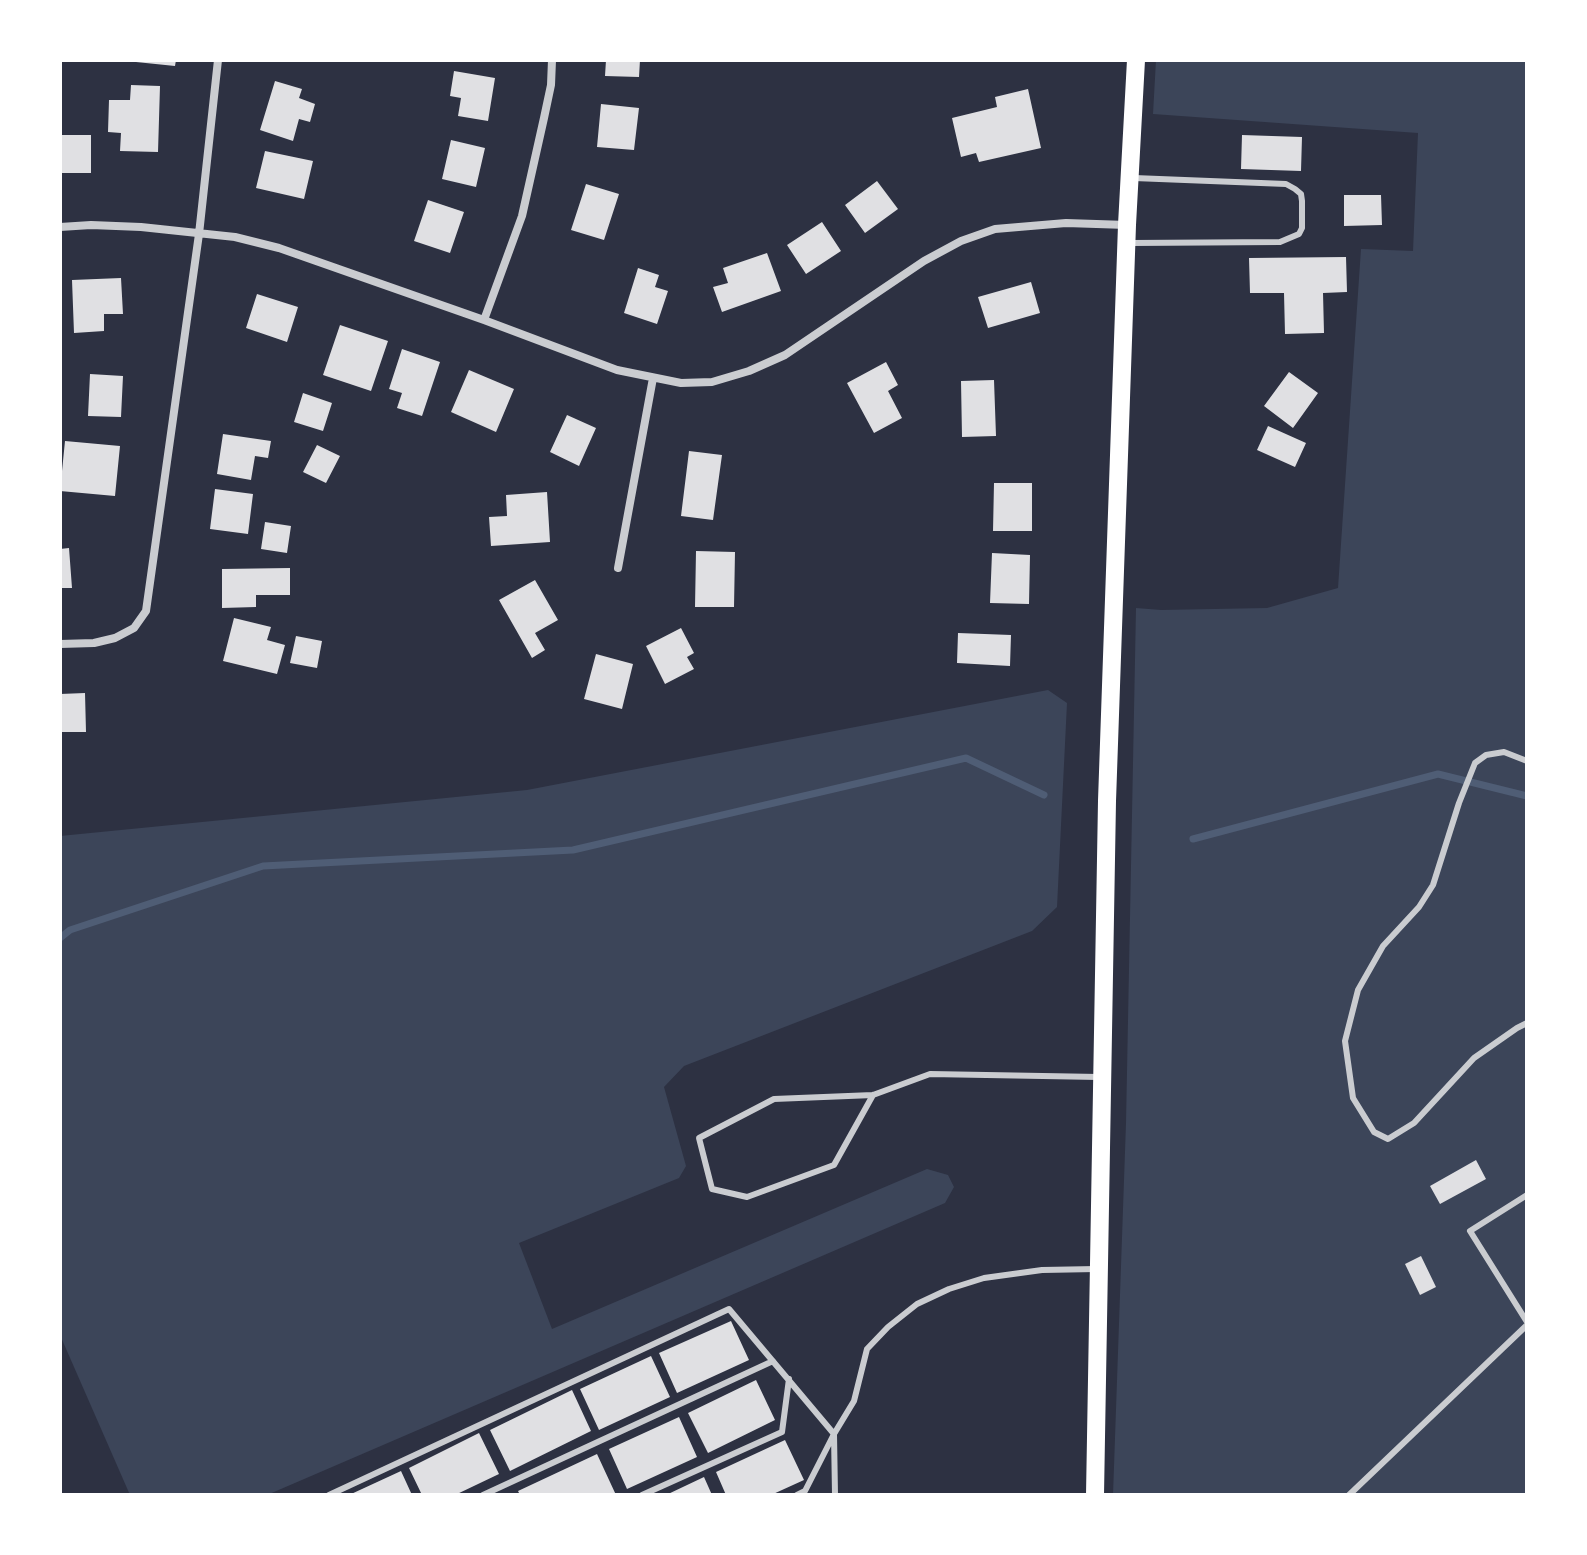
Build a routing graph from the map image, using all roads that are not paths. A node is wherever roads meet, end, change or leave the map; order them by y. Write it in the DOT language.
graph roads {
  1 [pos="218,60"];
  2 [pos="552,60"];
  3 [pos="1136,60"];
  4 [pos="1130,178"];
  5 [pos="60,227"];
  6 [pos="199,234"];
  7 [pos="1127,234"];
  8 [pos="484,320"];
  9 [pos="653,378"];
  10 [pos="618,568"];
  11 [pos="60,644"];
  12 [pos="1527,761"];
  13 [pos="1527,1023"];
  14 [pos="1102,1077"];
  15 [pos="873,1095"];
  16 [pos="1527,1195"];
  17 [pos="1100,1269"];
  18 [pos="1527,1324"];
  19 [pos="773,1361"];
  20 [pos="789,1379"];
  21 [pos="834,1434"];
  22 [pos="329,1495"];
  23 [pos="483,1495"];
  24 [pos="642,1495"];
  25 [pos="797,1495"];
  26 [pos="835,1495"];
  27 [pos="1095,1495"];
  28 [pos="1349,1495"];
  1 -- 6 [label="street"];
  2 -- 8 [label="street"];
  3 -- 4 [label="main road"];
  4 -- 7 [label="main road"];
  4 -- 7 [label="lane"];
  5 -- 6 [label="street"];
  6 -- 8 [label="street"];
  6 -- 11 [label="street"];
  7 -- 9 [label="street"];
  7 -- 14 [label="main road"];
  8 -- 9 [label="street"];
  9 -- 10 [label="street"];
  12 -- 13 [label="lane"];
  14 -- 15 [label="lane"];
  14 -- 17 [label="main road"];
  15 -- 15 [label="lane"];
  16 -- 18 [label="lane"];
  17 -- 21 [label="lane"];
  17 -- 27 [label="main road"];
  18 -- 28 [label="lane"];
  19 -- 20 [label="lane"];
  19 -- 22 [label="lane"];
  19 -- 23 [label="lane"];
  20 -- 21 [label="lane"];
  20 -- 24 [label="lane"];
  21 -- 25 [label="lane"];
  21 -- 26 [label="lane"];
}
